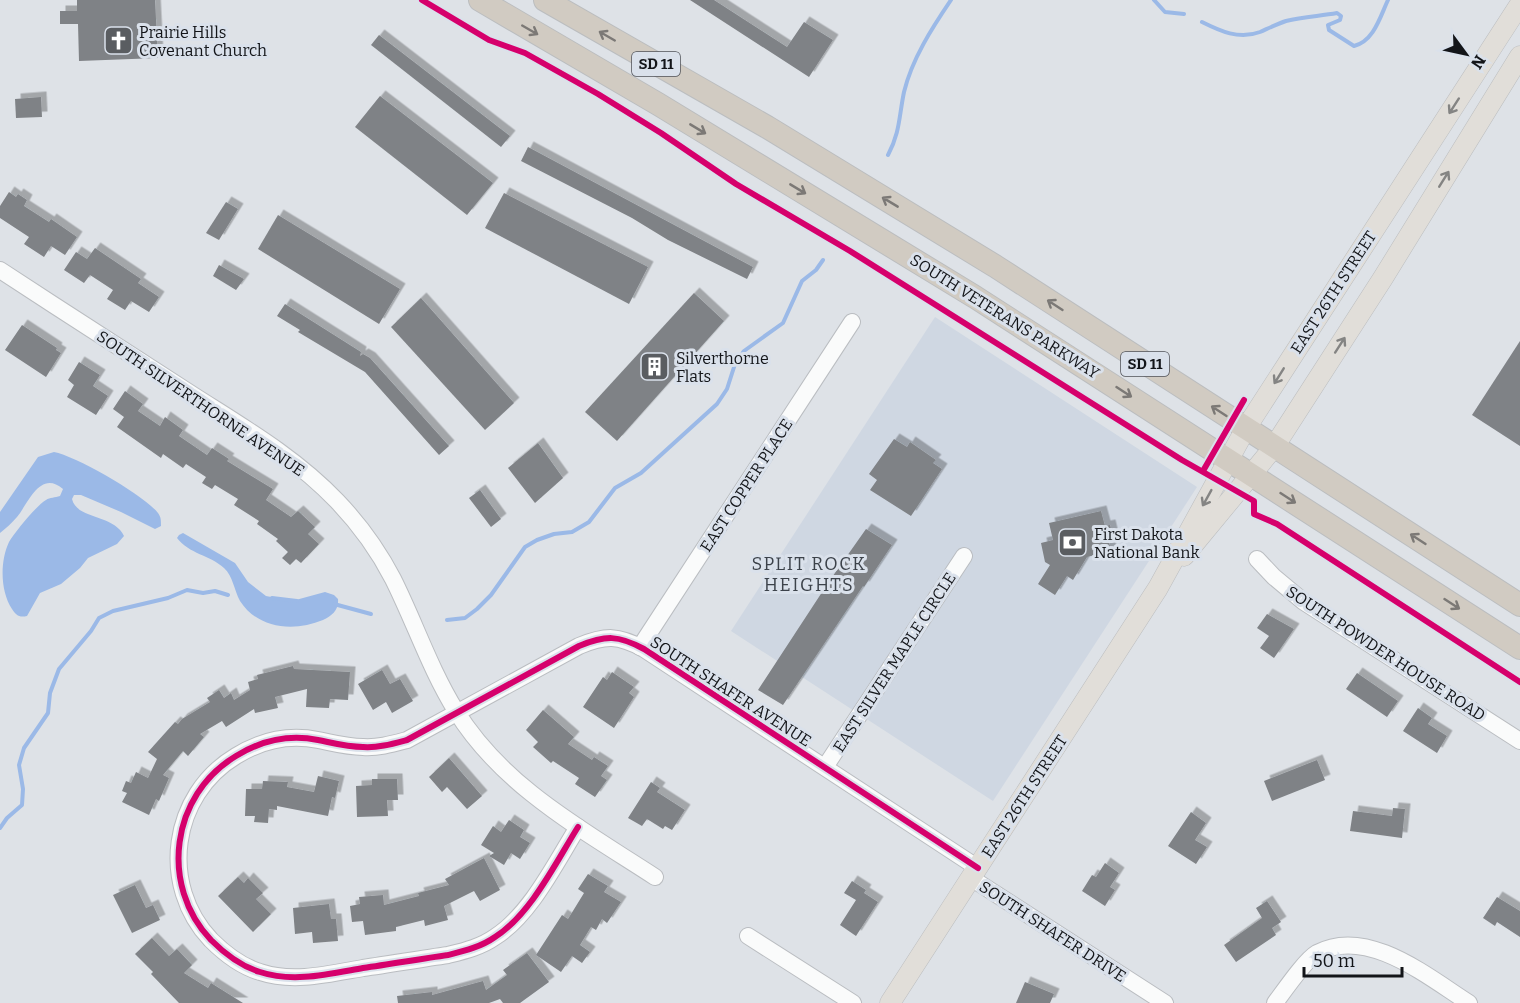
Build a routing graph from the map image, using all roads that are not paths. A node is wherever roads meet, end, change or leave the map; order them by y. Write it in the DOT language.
graph roads {
  1 [pos="480,0"];
  2 [pos="545,0"];
  3 [pos="1520,4"];
  4 [pos="1520,56"];
  5 [pos="1,272"];
  6 [pos="852,322"];
  7 [pos="1246,428"];
  8 [pos="1275,447"];
  9 [pos="1229,459"];
  10 [pos="1252,474"];
  11 [pos="964,556"];
  12 [pos="1257,559"];
  13 [pos="1158,588"];
  14 [pos="1520,605"];
  15 [pos="640,647"];
  16 [pos="1520,648"];
  17 [pos="457,713"];
  18 [pos="1520,741"];
  19 [pos="825,767"];
  20 [pos="578,827"];
  21 [pos="974,873"];
  22 [pos="655,877"];
  23 [pos="748,936"];
  24 [pos="853,1003"];
  25 [pos="890,1003"];
  26 [pos="1166,1003"];
  27 [pos="1275,1003"];
  28 [pos="1469,1003"];
  1 -- 9 [label="highway, SOUTH VETERANS PARKWAY / SD 11, one-way"];
  7 -- 2 [label="highway, SD 11, one-way"];
  3 -- 7 [label="main road, EAST 26TH STREET, one-way"];
  8 -- 4 [label="main road, EAST 26TH STREET, one-way"];
  5 -- 17 [label="street, SOUTH SILVERTHORNE AVENUE"];
  6 -- 15 [label="street, EAST COPPER PLACE"];
  7 -- 8 [label="highway, SD 11"];
  7 -- 9 [label="main road, EAST 26TH STREET"];
  8 -- 10 [label="main road, EAST 26TH STREET"];
  14 -- 8 [label="highway, SD 11, one-way"];
  9 -- 10 [label="highway, SOUTH VETERANS PARKWAY / SD 11"];
  9 -- 13 [label="main road, EAST 26TH STREET, one-way"];
  10 -- 13 [label="main road, EAST 26TH STREET"];
  10 -- 16 [label="highway, SOUTH VETERANS PARKWAY / SD 11, one-way"];
  11 -- 19 [label="street, EAST SILVER MAPLE CIRCLE"];
  12 -- 18 [label="street, SOUTH POWDER HOUSE ROAD"];
  13 -- 21 [label="main road, EAST 26TH STREET"];
  15 -- 17 [label="street, SOUTH SHAFER AVENUE"];
  15 -- 19 [label="street, SOUTH SHAFER AVENUE"];
  17 -- 20 [label="street, SOUTH SILVERTHORNE AVENUE"];
  17 -- 20 [label="street, SOUTH SHAFER AVENUE"];
  19 -- 21 [label="street, SOUTH SHAFER AVENUE"];
  20 -- 22 [label="street, SOUTH SILVERTHORNE AVENUE"];
  21 -- 25 [label="main road, EAST 26TH STREET"];
  21 -- 26 [label="street, SOUTH SHAFER DRIVE"];
  23 -- 24 [label="street"];
  27 -- 28 [label="street"];
}
